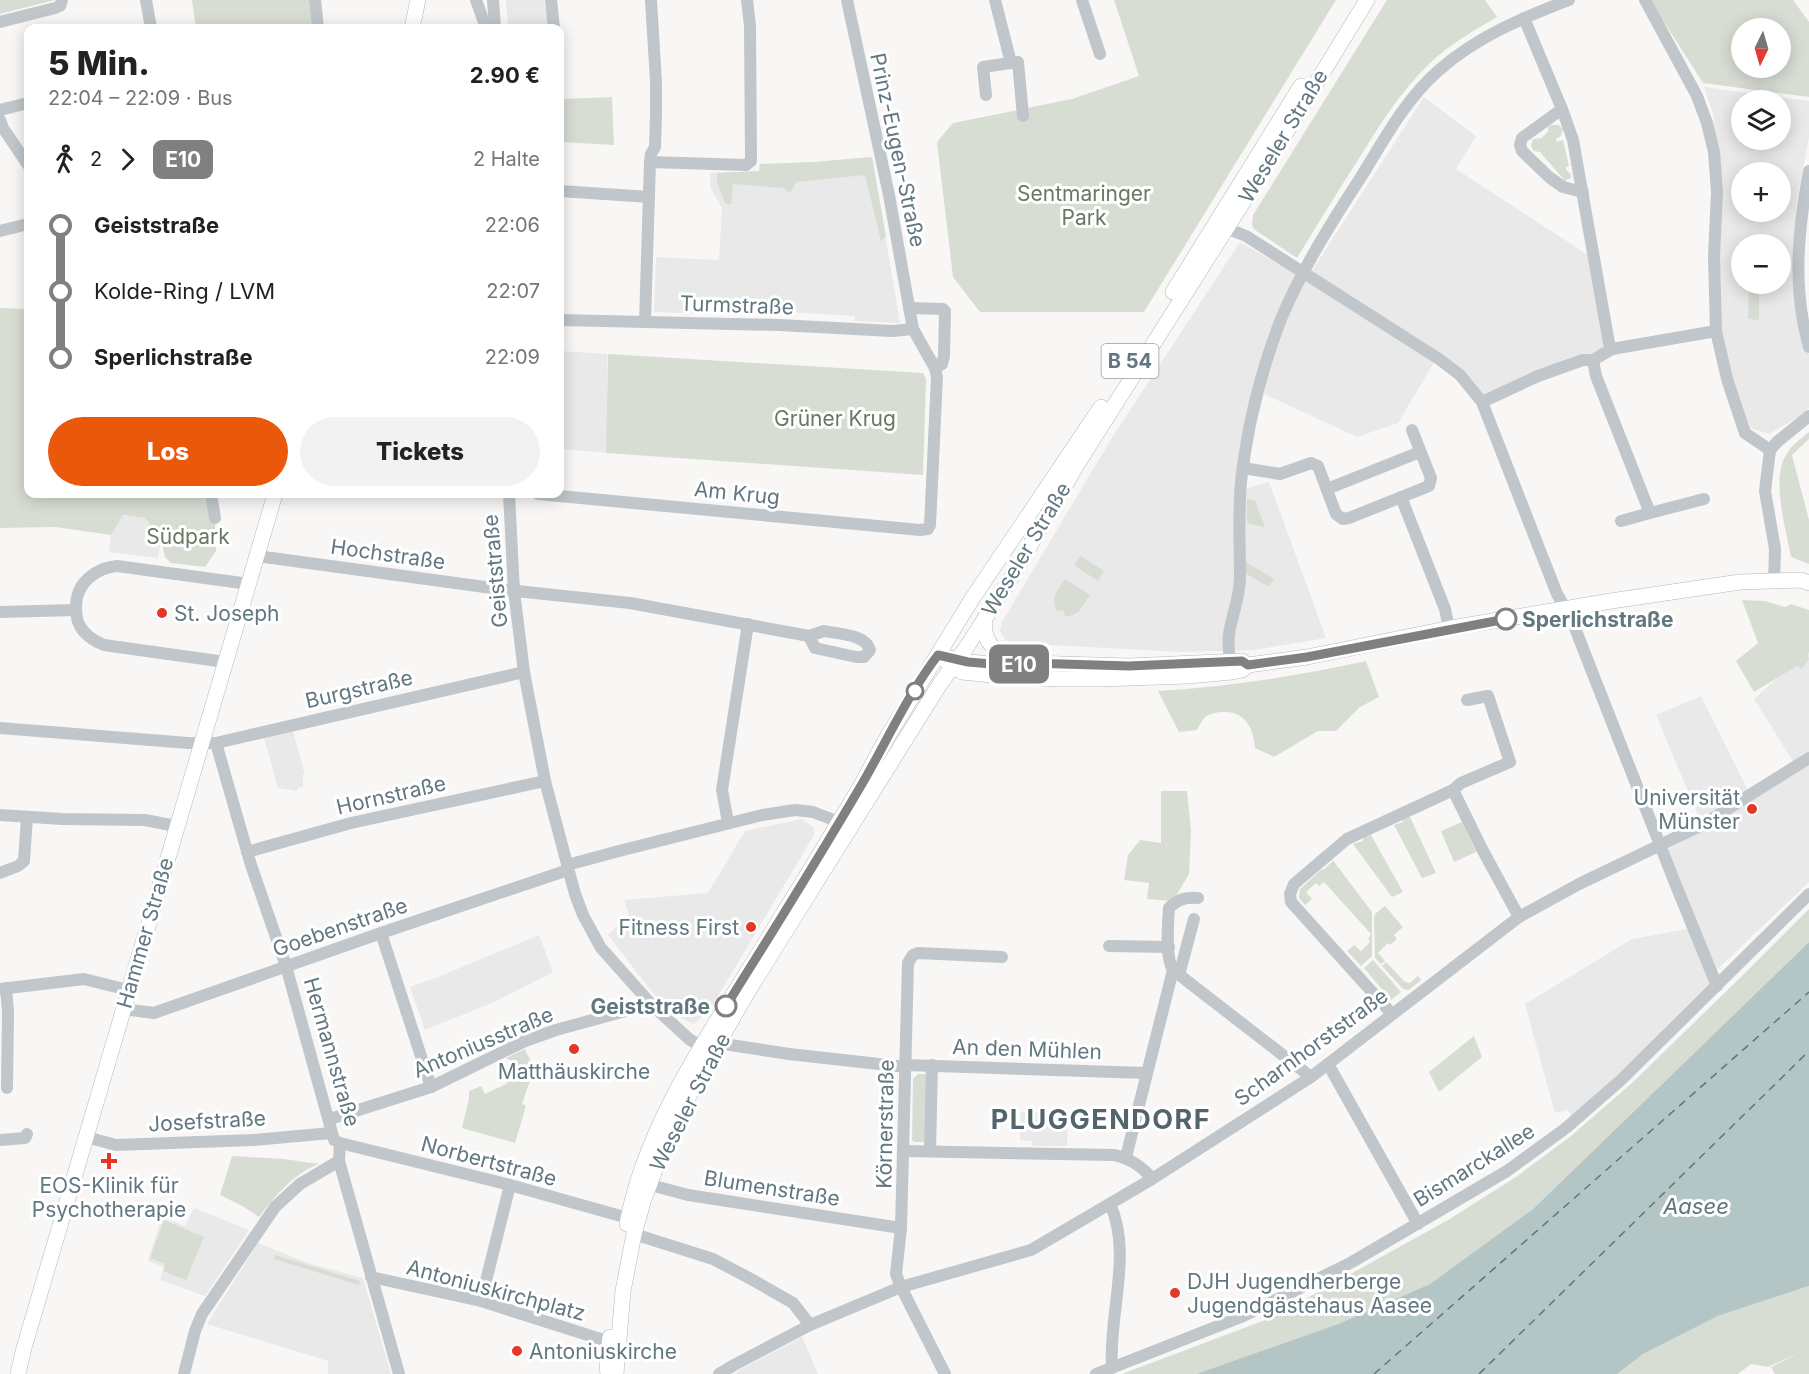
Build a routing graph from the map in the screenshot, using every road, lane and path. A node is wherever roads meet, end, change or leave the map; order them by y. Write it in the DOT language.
graph roads {
  1 [pos="62,0"];
  2 [pos="146,0"];
  3 [pos="315,0"];
  4 [pos="409,0"];
  5 [pos="418,0"];
  6 [pos="476,0"];
  7 [pos="493,0"];
  8 [pos="551,0"];
  9 [pos="651,0"];
  10 [pos="747,0"];
  11 [pos="847,0"];
  12 [pos="995,0"];
  13 [pos="1082,0"];
  14 [pos="1356,0"];
  15 [pos="1367,0"];
  16 [pos="1569,0"];
  17 [pos="1645,0"];
  18 [pos="1524,18"];
  19 [pos="0,22"];
  20 [pos="150,24"];
  21 [pos="318,24"];
  22 [pos="406,24"];
  23 [pos="413,24"];
  24 [pos="485,24"];
  25 [pos="495,24"];
  26 [pos="554,24"];
  27 [pos="1100,54"];
  28 [pos="1011,63"];
  29 [pos="986,95"];
  30 [pos="24,104"];
  31 [pos="1562,109"];
  32 [pos="0,110"];
  33 [pos="1023,116"];
  34 [pos="0,120"];
  35 [pos="24,159"];
  36 [pos="650,162"];
  37 [pos="1809,171"];
  38 [pos="564,191"];
  39 [pos="1583,192"];
  40 [pos="649,197"];
  41 [pos="24,225"];
  42 [pos="1221,225"];
  43 [pos="0,231"];
  44 [pos="1303,273"];
  45 [pos="909,308"];
  46 [pos="564,320"];
  47 [pos="645,322"];
  48 [pos="913,329"];
  49 [pos="1716,331"];
  50 [pos="1809,347"];
  51 [pos="1612,349"];
  52 [pos="1593,360"];
  53 [pos="935,368"];
  54 [pos="1478,397"];
  55 [pos="1809,416"];
  56 [pos="1412,430"];
  57 [pos="1770,450"];
  58 [pos="1420,452"];
  59 [pos="1243,468"];
  60 [pos="1327,489"];
  61 [pos="564,496"];
  62 [pos="1401,497"];
  63 [pos="212,498"];
  64 [pos="274,498"];
  65 [pos="509,498"];
  66 [pos="1704,499"];
  67 [pos="1650,513"];
  68 [pos="215,518"];
  69 [pos="1621,521"];
  70 [pos="930,525"];
  71 [pos="257,556"];
  72 [pos="1774,581"];
  73 [pos="1809,582"];
  74 [pos="249,584"];
  75 [pos="514,591"];
  76 [pos="1809,593"];
  77 [pos="76,610"];
  78 [pos="0,612"];
  79 [pos="1568,613"];
  80 [pos="985,618"];
  81 [pos="748,624"];
  82 [pos="1449,628"];
  83 [pos="809,636"];
  84 [pos="938,655"];
  85 [pos="225,662"];
  86 [pos="1231,662"];
  87 [pos="955,663"];
  88 [pos="1029,663"];
  89 [pos="1248,665"];
  90 [pos="524,672"];
  91 [pos="1467,700"];
  92 [pos="0,728"];
  93 [pos="209,743"];
  94 [pos="1809,758"];
  95 [pos="545,781"];
  96 [pos="1453,790"];
  97 [pos="0,815"];
  98 [pos="27,817"];
  99 [pos="728,822"];
  100 [pos="839,822"];
  101 [pos="176,826"];
  102 [pos="1660,846"];
  103 [pos="247,852"];
  104 [pos="568,868"];
  105 [pos="0,873"];
  106 [pos="1809,894"];
  107 [pos="1198,898"];
  108 [pos="1519,917"];
  109 [pos="1194,919"];
  110 [pos="381,933"];
  111 [pos="1109,946"];
  112 [pos="1169,947"];
  113 [pos="1002,957"];
  114 [pos="286,966"];
  115 [pos="1176,972"];
  116 [pos="1718,986"];
  117 [pos="3,989"];
  118 [pos="128,990"];
  119 [pos="651,1004"];
  120 [pos="123,1009"];
  121 [pos="1392,1014"];
  122 [pos="711,1048"];
  123 [pos="1328,1064"];
  124 [pos="932,1065"];
  125 [pos="906,1066"];
  126 [pos="1146,1073"];
  127 [pos="1311,1077"];
  128 [pos="431,1087"];
  129 [pos="7,1088"];
  130 [pos="330,1119"];
  131 [pos="332,1133"];
  132 [pos="27,1134"];
  133 [pos="86,1137"];
  134 [pos="0,1140"];
  135 [pos="340,1143"];
  136 [pos="904,1151"];
  137 [pos="930,1151"];
  138 [pos="1126,1158"];
  139 [pos="339,1161"];
  140 [pos="1152,1179"];
  141 [pos="643,1183"];
  142 [pos="510,1185"];
  143 [pos="1110,1204"];
  144 [pos="628,1218"];
  145 [pos="1418,1224"];
  146 [pos="901,1228"];
  147 [pos="634,1234"];
  148 [pos="371,1277"];
  149 [pos="901,1287"];
  150 [pos="481,1301"];
  151 [pos="810,1325"];
  152 [pos="610,1342"];
  153 [pos="1112,1368"];
  154 [pos="18,1374"];
  155 [pos="184,1374"];
  156 [pos="399,1374"];
  157 [pos="608,1374"];
  158 [pos="616,1374"];
  159 [pos="719,1374"];
  160 [pos="945,1374"];
  161 [pos="1096,1374"];
  1 -- 19 [label="street"];
  2 -- 20 [label="street"];
  3 -- 21 [label="street"];
  4 -- 22 [label="main road"];
  5 -- 23 [label="main road"];
  6 -- 24 [label="street"];
  7 -- 25 [label="street"];
  8 -- 26 [label="street"];
  9 -- 36 [label="street"];
  10 -- 36 [label="street"];
  11 -- 45 [label="street, Prinz-Eugen-Straße"];
  12 -- 28 [label="street"];
  13 -- 27 [label="street"];
  14 -- 42 [label="main road, Weseler Straße / B 54"];
  15 -- 42 [label="main road, Weseler Straße / B 54"];
  16 -- 18 [label="street"];
  17 -- 49 [label="street"];
  18 -- 31 [label="street"];
  18 -- 44 [label="street"];
  28 -- 29 [label="street"];
  28 -- 33 [label="street"];
  30 -- 32 [label="street"];
  31 -- 39 [label="street"];
  31 -- 39 [label="street"];
  34 -- 35 [label="street"];
  36 -- 40 [label="street"];
  37 -- 50 [label="street"];
  38 -- 40 [label="street"];
  39 -- 51 [label="street"];
  40 -- 47 [label="street"];
  41 -- 43 [label="street"];
  42 -- 44 [label="street"];
  42 -- 80 [label="main road, Weseler Straße / B 54"];
  42 -- 84 [label="main road, Weseler Straße / B 54"];
  44 -- 54 [label="street"];
  44 -- 59 [label="street"];
  45 -- 48 [label="street, Prinz-Eugen-Straße"];
  45 -- 53 [label="street, Prinz-Eugen-Straße"];
  46 -- 47 [label="street, Turmstraße"];
  47 -- 48 [label="street, Turmstraße"];
  48 -- 53 [label="street, Prinz-Eugen-Straße"];
  49 -- 51 [label="street"];
  49 -- 57 [label="street"];
  51 -- 52 [label="street"];
  52 -- 54 [label="street"];
  52 -- 67 [label="street"];
  53 -- 70 [label="street, Prinz-Eugen-Straße"];
  54 -- 79 [label="street"];
  55 -- 57 [label="street"];
  56 -- 58 [label="street"];
  57 -- 72 [label="street"];
  58 -- 60 [label="street"];
  58 -- 62 [label="street"];
  59 -- 60 [label="street"];
  59 -- 86 [label="street"];
  60 -- 62 [label="street"];
  61 -- 70 [label="street, Am Krug"];
  62 -- 82 [label="street"];
  63 -- 68 [label="street"];
  64 -- 71 [label="main road, Hammer Straße"];
  65 -- 75 [label="street, Geiststraße"];
  66 -- 67 [label="street"];
  67 -- 69 [label="street"];
  71 -- 74 [label="main road, Hammer Straße"];
  71 -- 75 [label="street, Hochstraße"];
  72 -- 73 [label="main road"];
  72 -- 76 [label="main road"];
  72 -- 79 [label="main road"];
  74 -- 77 [label="street"];
  74 -- 85 [label="main road, Hammer Straße"];
  75 -- 81 [label="street, Hochstraße"];
  75 -- 90 [label="street, Geiststraße"];
  77 -- 78 [label="street"];
  77 -- 85 [label="street"];
  79 -- 82 [label="main road"];
  79 -- 102 [label="street"];
  80 -- 87 [label="main road, Weseler Straße / B 54"];
  80 -- 88 [label="main road"];
  81 -- 83 [label="street, Hochstraße"];
  81 -- 99 [label="street"];
  82 -- 89 [label="main road"];
  84 -- 87 [label="main road"];
  84 -- 100 [label="main road, Weseler Straße"];
  85 -- 93 [label="main road, Hammer Straße"];
  86 -- 88 [label="main road"];
  86 -- 89 [label="main road"];
  87 -- 88 [label="main road"];
  87 -- 89 [label="main road"];
  87 -- 122 [label="main road, Weseler Straße"];
  90 -- 93 [label="street, Burgstraße"];
  90 -- 95 [label="street, Geiststraße"];
  91 -- 96 [label="street"];
  92 -- 93 [label="street, Burgstraße"];
  93 -- 101 [label="main road, Hammer Straße"];
  93 -- 103 [label="street, Hermannstraße"];
  94 -- 102 [label="street, Scharnhorststraße"];
  95 -- 103 [label="street, Hornstraße"];
  95 -- 104 [label="street, Geiststraße"];
  96 -- 108 [label="street"];
  96 -- 121 [label="street"];
  97 -- 98 [label="street"];
  98 -- 101 [label="street"];
  98 -- 105 [label="street"];
  99 -- 100 [label="street, Goebenstraße"];
  99 -- 104 [label="street, Goebenstraße"];
  100 -- 122 [label="main road, Weseler Straße"];
  101 -- 118 [label="main road, Hammer Straße"];
  102 -- 108 [label="street, Scharnhorststraße"];
  102 -- 116 [label="street"];
  103 -- 114 [label="street, Hermannstraße"];
  104 -- 110 [label="street, Goebenstraße"];
  104 -- 119 [label="street, Geiststraße"];
  106 -- 116 [label="street, Bismarckallee"];
  107 -- 112 [label="street"];
  108 -- 121 [label="street, Scharnhorststraße"];
  109 -- 115 [label="street"];
  110 -- 114 [label="street, Goebenstraße"];
  110 -- 128 [label="street"];
  111 -- 112 [label="street"];
  112 -- 115 [label="street"];
  113 -- 125 [label="street, Körnerstraße"];
  114 -- 120 [label="street, Goebenstraße"];
  114 -- 130 [label="street, Hermannstraße"];
  115 -- 126 [label="street"];
  115 -- 127 [label="street"];
  116 -- 145 [label="street, Bismarckallee"];
  117 -- 118 [label="street"];
  117 -- 129 [label="street"];
  118 -- 120 [label="main road, Hammer Straße"];
  119 -- 122 [label="street, Geiststraße"];
  119 -- 128 [label="street, Antoniusstraße"];
  120 -- 133 [label="main road, Hammer Straße"];
  121 -- 123 [label="street, Scharnhorststraße"];
  122 -- 125 [label="street, An den Mühlen"];
  122 -- 141 [label="main road, Weseler Straße"];
  123 -- 127 [label="street, Scharnhorststraße"];
  123 -- 145 [label="street"];
  124 -- 125 [label="street, An den Mühlen"];
  124 -- 126 [label="street, An den Mühlen"];
  124 -- 137 [label="street"];
  125 -- 136 [label="street, Körnerstraße"];
  126 -- 138 [label="street"];
  127 -- 140 [label="street, Scharnhorststraße"];
  128 -- 130 [label="street, Antoniusstraße"];
  130 -- 131 [label="street, Hermannstraße"];
  131 -- 133 [label="street, Josefstraße"];
  131 -- 135 [label="street, Hermannstraße"];
  132 -- 134 [label="street"];
  133 -- 154 [label="main road, Hammer Straße"];
  135 -- 139 [label="street, Hermannstraße"];
  135 -- 142 [label="street, Norbertstraße"];
  136 -- 137 [label="street"];
  136 -- 146 [label="street, Körnerstraße"];
  137 -- 138 [label="street"];
  138 -- 140 [label="street"];
  139 -- 148 [label="street, Hermannstraße"];
  139 -- 155 [label="street"];
  140 -- 143 [label="street, Scharnhorststraße"];
  141 -- 144 [label="main road, Weseler Straße"];
  141 -- 146 [label="street, Blumenstraße"];
  141 -- 147 [label="main road, Weseler Straße"];
  142 -- 144 [label="street, Norbertstraße"];
  142 -- 150 [label="street"];
  143 -- 149 [label="street, Scharnhorststraße"];
  143 -- 153 [label="street"];
  144 -- 152 [label="main road, Weseler Straße"];
  145 -- 153 [label="street, Bismarckallee"];
  146 -- 149 [label="street, Körnerstraße"];
  147 -- 151 [label="street"];
  147 -- 158 [label="main road, Weseler Straße"];
  148 -- 150 [label="street, Antoniuskirchplatz"];
  148 -- 156 [label="street, Hermannstraße"];
  149 -- 151 [label="street, Scharnhorststraße"];
  149 -- 160 [label="street, Körnerstraße"];
  150 -- 152 [label="street, Antoniuskirchplatz"];
  151 -- 159 [label="street, Scharnhorststraße"];
  152 -- 157 [label="main road, Weseler Straße"];
  153 -- 161 [label="street, Bismarckallee"];
}
